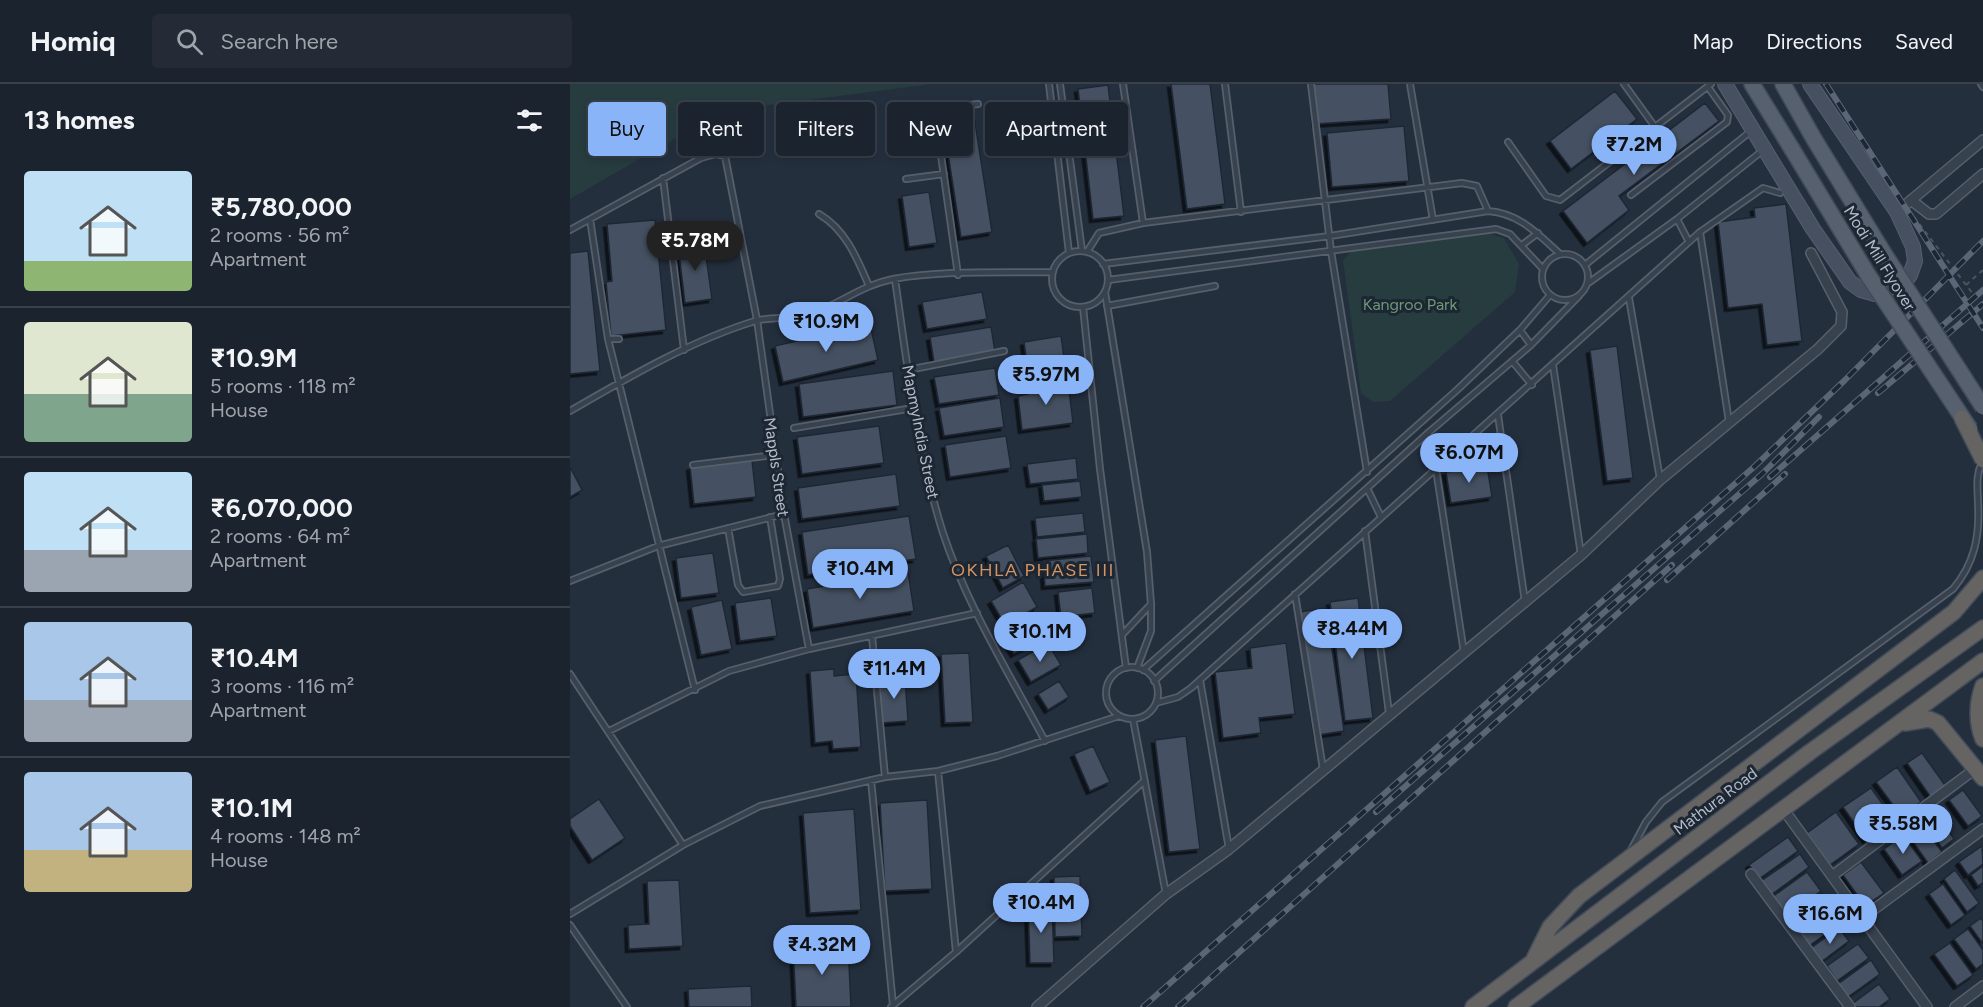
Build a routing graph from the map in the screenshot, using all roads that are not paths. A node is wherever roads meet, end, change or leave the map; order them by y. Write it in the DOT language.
graph roads {
  1 [pos="1049,84"];
  2 [pos="1060,84"];
  3 [pos="1123,84"];
  4 [pos="1225,84"];
  5 [pos="1311,84"];
  6 [pos="1410,84"];
  7 [pos="1624,84"];
  8 [pos="1725,84"];
  9 [pos="1752,84"];
  10 [pos="1782,84"];
  11 [pos="1810,84"];
  12 [pos="1709,85"];
  13 [pos="978,104"];
  14 [pos="1655,128"];
  15 [pos="1754,128"];
  16 [pos="1983,140"];
  17 [pos="1508,142"];
  18 [pos="1766,148"];
  19 [pos="944,174"];
  20 [pos="1983,174"];
  21 [pos="663,178"];
  22 [pos="906,179"];
  23 [pos="1429,189"];
  24 [pos="1780,193"];
  25 [pos="1631,195"];
  26 [pos="1326,202"];
  27 [pos="1904,206"];
  28 [pos="1488,211"];
  29 [pos="1241,212"];
  30 [pos="819,214"];
  31 [pos="590,219"];
  32 [pos="1677,219"];
  33 [pos="1433,220"];
  34 [pos="1143,223"];
  35 [pos="570,230"];
  36 [pos="1700,232"];
  37 [pos="1538,234"];
  38 [pos="1330,236"];
  39 [pos="1689,242"];
  40 [pos="1522,245"];
  41 [pos="1331,251"];
  42 [pos="1085,252"];
  43 [pos="1069,253"];
  44 [pos="1560,254"];
  45 [pos="1811,254"];
  46 [pos="1103,264"];
  47 [pos="1585,265"];
  48 [pos="1543,269"];
  49 [pos="1053,272"];
  50 [pos="957,275"];
  51 [pos="895,279"];
  52 [pos="1108,280"];
  53 [pos="1587,284"];
  54 [pos="869,286"];
  55 [pos="1215,286"];
  56 [pos="1105,292"];
  57 [pos="1550,295"];
  58 [pos="1579,296"];
  59 [pos="1629,298"];
  60 [pos="1107,306"];
  61 [pos="1083,307"];
  62 [pos="757,321"];
  63 [pos="1520,330"];
  64 [pos="608,339"];
  65 [pos="619,339"];
  66 [pos="1531,345"];
  67 [pos="684,350"];
  68 [pos="1004,351"];
  69 [pos="1512,361"];
  70 [pos="1553,365"];
  71 [pos="908,370"];
  72 [pos="618,383"];
  73 [pos="1532,385"];
  74 [pos="1983,407"];
  75 [pos="914,408"];
  76 [pos="570,411"];
  77 [pos="1498,415"];
  78 [pos="1962,417"];
  79 [pos="1729,422"];
  80 [pos="794,428"];
  81 [pos="1428,433"];
  82 [pos="1983,449"];
  83 [pos="775,455"];
  84 [pos="1983,460"];
  85 [pos="693,465"];
  86 [pos="1436,469"];
  87 [pos="1367,472"];
  88 [pos="1660,480"];
  89 [pos="1367,488"];
  90 [pos="784,514"];
  91 [pos="770,517"];
  92 [pos="1381,518"];
  93 [pos="728,528"];
  94 [pos="1365,531"];
  95 [pos="658,546"];
  96 [pos="1581,555"];
  97 [pos="1983,578"];
  98 [pos="570,581"];
  99 [pos="1294,594"];
  100 [pos="1525,602"];
  101 [pos="1151,604"];
  102 [pos="976,613"];
  103 [pos="1983,628"];
  104 [pos="1122,635"];
  105 [pos="872,636"];
  106 [pos="808,649"];
  107 [pos="1464,653"];
  108 [pos="1983,661"];
  109 [pos="1126,668"];
  110 [pos="1137,668"];
  111 [pos="1143,670"];
  112 [pos="570,674"];
  113 [pos="1200,680"];
  114 [pos="1154,681"];
  115 [pos="695,690"];
  116 [pos="1981,691"];
  117 [pos="1156,703"];
  118 [pos="1389,715"];
  119 [pos="1119,716"];
  120 [pos="1133,719"];
  121 [pos="1896,726"];
  122 [pos="609,731"];
  123 [pos="1983,739"];
  124 [pos="1045,741"];
  125 [pos="1323,770"];
  126 [pos="938,771"];
  127 [pos="1979,773"];
  128 [pos="885,777"];
  129 [pos="871,780"];
  130 [pos="1143,782"];
  131 [pos="1784,810"];
  132 [pos="1983,829"];
  133 [pos="683,845"];
  134 [pos="1229,849"];
  135 [pos="1626,860"];
  136 [pos="1751,874"];
  137 [pos="1832,876"];
  138 [pos="1166,894"];
  139 [pos="570,914"];
  140 [pos="1862,918"];
  141 [pos="570,925"];
  142 [pos="956,952"];
  143 [pos="1532,963"];
  144 [pos="1983,986"];
  145 [pos="892,1006"];
  146 [pos="627,1007"];
  147 [pos="1037,1007"];
  148 [pos="1473,1007"];
  149 [pos="1516,1007"];
  150 [pos="1850,1007"];
  151 [pos="1927,1007"];
  152 [pos="1955,1007"];
  1 -- 43 [label="lane"];
  2 -- 42 [label="lane"];
  3 -- 34 [label="lane"];
  4 -- 29 [label="lane"];
  5 -- 26 [label="lane"];
  6 -- 23 [label="lane"];
  7 -- 14 [label="lane"];
  8 -- 15 [label="main road"];
  9 -- 78 [label="main road, Modi Mill Flyover, bridge"];
  10 -- 74 [label="main road, Modi Mill Flyover, bridge"];
  11 -- 27 [label="main road"];
  12 -- 14 [label="lane"];
  12 -- 25 [label="lane"];
  13 -- 19 [label="lane"];
  14 -- 17 [label="lane"];
  15 -- 18 [label="main road"];
  15 -- 47 [label="lane"];
  16 -- 27 [label="street"];
  18 -- 27 [label="main road"];
  18 -- 32 [label="lane"];
  19 -- 22 [label="lane"];
  19 -- 50 [label="lane"];
  20 -- 27 [label="street"];
  21 -- 31 [label="lane"];
  21 -- 62 [label="lane, Mappls Street"];
  21 -- 67 [label="lane"];
  23 -- 26 [label="lane"];
  23 -- 28 [label="lane"];
  23 -- 33 [label="lane"];
  24 -- 36 [label="lane"];
  26 -- 29 [label="lane"];
  26 -- 38 [label="lane"];
  28 -- 33 [label="lane"];
  28 -- 37 [label="lane"];
  29 -- 34 [label="lane"];
  30 -- 54 [label="lane"];
  31 -- 35 [label="lane"];
  31 -- 64 [label="lane"];
  32 -- 39 [label="lane"];
  32 -- 53 [label="lane"];
  33 -- 38 [label="lane"];
  34 -- 42 [label="lane"];
  36 -- 39 [label="lane"];
  36 -- 79 [label="lane"];
  37 -- 40 [label="lane"];
  37 -- 44 [label="lane"];
  38 -- 41 [label="lane"];
  38 -- 46 [label="lane"];
  39 -- 59 [label="lane"];
  40 -- 41 [label="lane"];
  40 -- 48 [label="lane"];
  41 -- 52 [label="lane"];
  41 -- 87 [label="lane"];
  42 -- 43 [label="lane"];
  42 -- 46 [label="lane"];
  43 -- 49 [label="lane"];
  44 -- 47 [label="lane"];
  44 -- 48 [label="lane"];
  45 -- 79 [label="street"];
  46 -- 52 [label="lane"];
  47 -- 53 [label="lane"];
  48 -- 57 [label="lane"];
  49 -- 50 [label="lane"];
  49 -- 61 [label="lane"];
  50 -- 51 [label="lane"];
  51 -- 54 [label="lane"];
  51 -- 71 [label="lane, MapmyIndia Street"];
  52 -- 56 [label="lane"];
  53 -- 58 [label="lane"];
  54 -- 62 [label="lane"];
  55 -- 60 [label="lane"];
  56 -- 60 [label="lane"];
  56 -- 61 [label="lane"];
  57 -- 58 [label="lane"];
  57 -- 63 [label="lane"];
  58 -- 66 [label="lane"];
  59 -- 70 [label="lane"];
  59 -- 88 [label="lane"];
  60 -- 101 [label="lane"];
  61 -- 104 [label="lane"];
  62 -- 67 [label="lane"];
  62 -- 83 [label="lane, Mappls Street"];
  63 -- 66 [label="lane"];
  63 -- 87 [label="lane"];
  64 -- 65 [label="lane"];
  64 -- 72 [label="lane"];
  66 -- 69 [label="lane"];
  67 -- 72 [label="lane"];
  68 -- 71 [label="lane"];
  69 -- 73 [label="lane"];
  69 -- 81 [label="lane"];
  70 -- 73 [label="lane"];
  70 -- 96 [label="lane"];
  71 -- 75 [label="lane, MapmyIndia Street"];
  72 -- 76 [label="lane"];
  72 -- 95 [label="lane"];
  73 -- 77 [label="lane"];
  75 -- 80 [label="lane"];
  75 -- 102 [label="lane, MapmyIndia Street"];
  77 -- 86 [label="lane"];
  77 -- 100 [label="lane"];
  78 -- 82 [label="main road, Modi Mill Flyover, bridge"];
  78 -- 84 [label="highway, bridge"];
  79 -- 88 [label="street"];
  81 -- 86 [label="lane"];
  81 -- 89 [label="lane"];
  83 -- 85 [label="lane"];
  83 -- 90 [label="lane, Mappls Street"];
  84 -- 135 [label="lane"];
  86 -- 92 [label="lane"];
  86 -- 107 [label="lane"];
  87 -- 111 [label="lane"];
  88 -- 96 [label="street"];
  89 -- 92 [label="lane"];
  89 -- 114 [label="lane"];
  90 -- 91 [label="lane"];
  90 -- 106 [label="lane, Mappls Street"];
  91 -- 93 [label="lane"];
  91 -- 93 [label="lane"];
  92 -- 94 [label="lane"];
  93 -- 95 [label="lane"];
  94 -- 99 [label="lane"];
  94 -- 118 [label="lane"];
  95 -- 98 [label="lane"];
  95 -- 115 [label="lane"];
  96 -- 100 [label="street"];
  97 -- 135 [label="highway"];
  99 -- 113 [label="lane"];
  99 -- 125 [label="lane"];
  100 -- 107 [label="street"];
  101 -- 104 [label="lane"];
  101 -- 110 [label="lane"];
  102 -- 105 [label="lane"];
  102 -- 124 [label="lane, MapmyIndia Street"];
  103 -- 143 [label="highway, Mathura Road"];
  104 -- 109 [label="lane"];
  105 -- 106 [label="lane"];
  105 -- 128 [label="lane"];
  106 -- 115 [label="lane"];
  107 -- 118 [label="street"];
  108 -- 121 [label="highway"];
  109 -- 110 [label="lane"];
  109 -- 119 [label="lane"];
  110 -- 111 [label="lane"];
  111 -- 114 [label="lane"];
  112 -- 122 [label="lane"];
  113 -- 117 [label="lane"];
  113 -- 134 [label="lane"];
  114 -- 117 [label="lane"];
  115 -- 122 [label="lane"];
  116 -- 123 [label="highway"];
  117 -- 120 [label="lane"];
  118 -- 125 [label="street"];
  119 -- 120 [label="lane"];
  119 -- 124 [label="lane"];
  120 -- 130 [label="lane"];
  121 -- 127 [label="highway"];
  121 -- 131 [label="highway"];
  122 -- 133 [label="lane"];
  124 -- 126 [label="lane"];
  125 -- 134 [label="street"];
  126 -- 128 [label="lane"];
  126 -- 142 [label="lane"];
  127 -- 137 [label="street"];
  128 -- 129 [label="lane"];
  129 -- 133 [label="lane"];
  129 -- 145 [label="lane"];
  130 -- 138 [label="lane"];
  130 -- 142 [label="lane"];
  131 -- 137 [label="street"];
  131 -- 149 [label="highway"];
  132 -- 140 [label="street"];
  133 -- 139 [label="lane"];
  134 -- 138 [label="street"];
  135 -- 143 [label="highway"];
  136 -- 150 [label="street"];
  137 -- 140 [label="street"];
  138 -- 147 [label="street"];
  140 -- 151 [label="street"];
  141 -- 146 [label="lane"];
  142 -- 145 [label="lane"];
  143 -- 148 [label="highway, Mathura Road"];
  144 -- 152 [label="street"];
}
